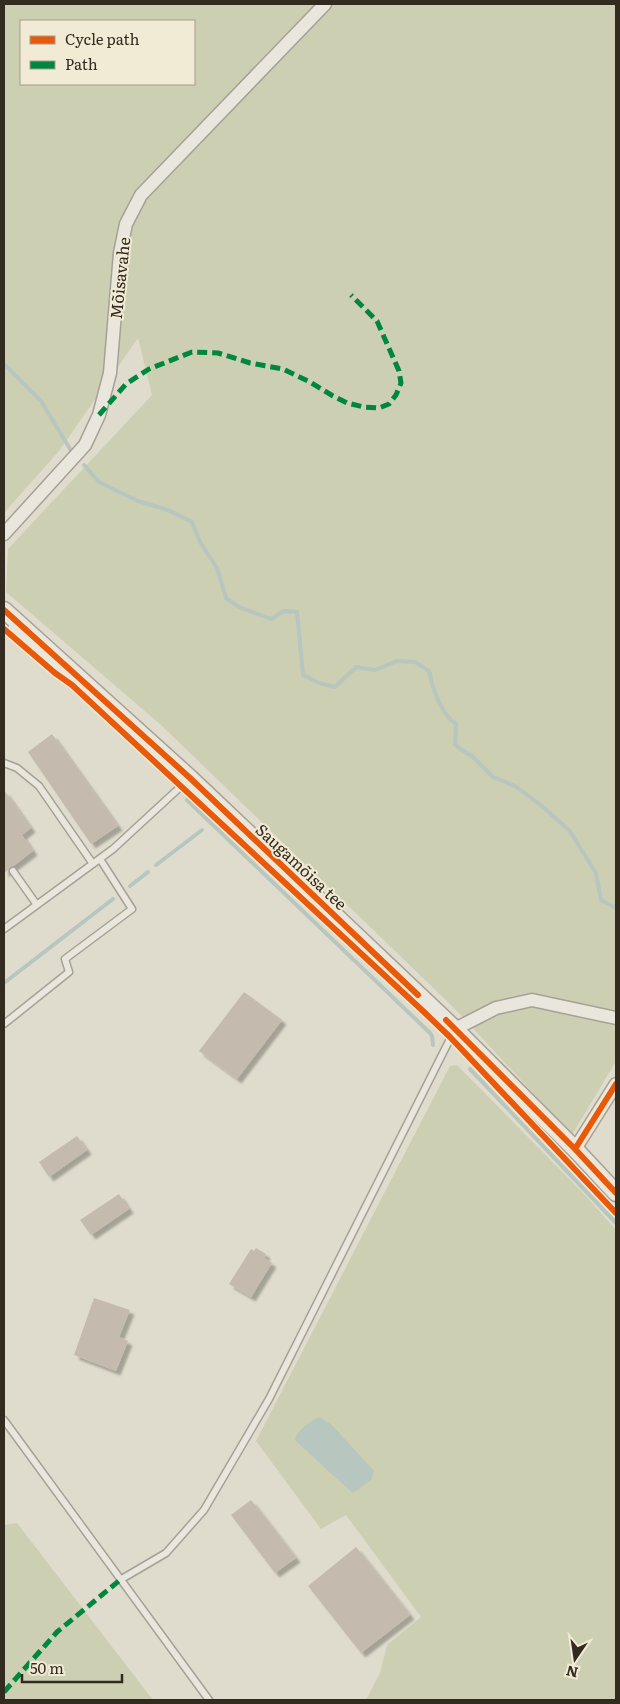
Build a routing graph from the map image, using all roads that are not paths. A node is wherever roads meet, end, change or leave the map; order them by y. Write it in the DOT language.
graph roads {
  1 [pos="325,4"];
  2 [pos="4,534"];
  3 [pos="4,610"];
  4 [pos="4,616"];
  5 [pos="84,683"];
  6 [pos="4,763"];
  7 [pos="190,778"];
  8 [pos="100,859"];
  9 [pos="93,864"];
  10 [pos="13,871"];
  11 [pos="37,905"];
  12 [pos="4,929"];
  13 [pos="616,1018"];
  14 [pos="4,1024"];
  15 [pos="455,1029"];
  16 [pos="616,1084"];
  17 [pos="575,1149"];
  18 [pos="616,1193"];
  19 [pos="4,1420"];
  20 [pos="120,1580"];
  21 [pos="209,1700"];
  1 -- 2 [label="street, Mõisavahe"];
  3 -- 5 [label="street, Saugamõisa tee"];
  4 -- 5 [label="lane"];
  5 -- 7 [label="street, Saugamõisa tee"];
  6 -- 9 [label="lane"];
  7 -- 8 [label="lane"];
  7 -- 15 [label="street, Saugamõisa tee"];
  8 -- 9 [label="lane"];
  8 -- 14 [label="lane"];
  9 -- 11 [label="lane"];
  10 -- 11 [label="lane"];
  11 -- 12 [label="lane"];
  13 -- 15 [label="street"];
  15 -- 17 [label="street, Saugamõisa tee"];
  15 -- 20 [label="lane"];
  16 -- 17 [label="street"];
  17 -- 18 [label="street, Saugamõisa tee"];
  19 -- 20 [label="lane"];
  20 -- 21 [label="lane"];
}
